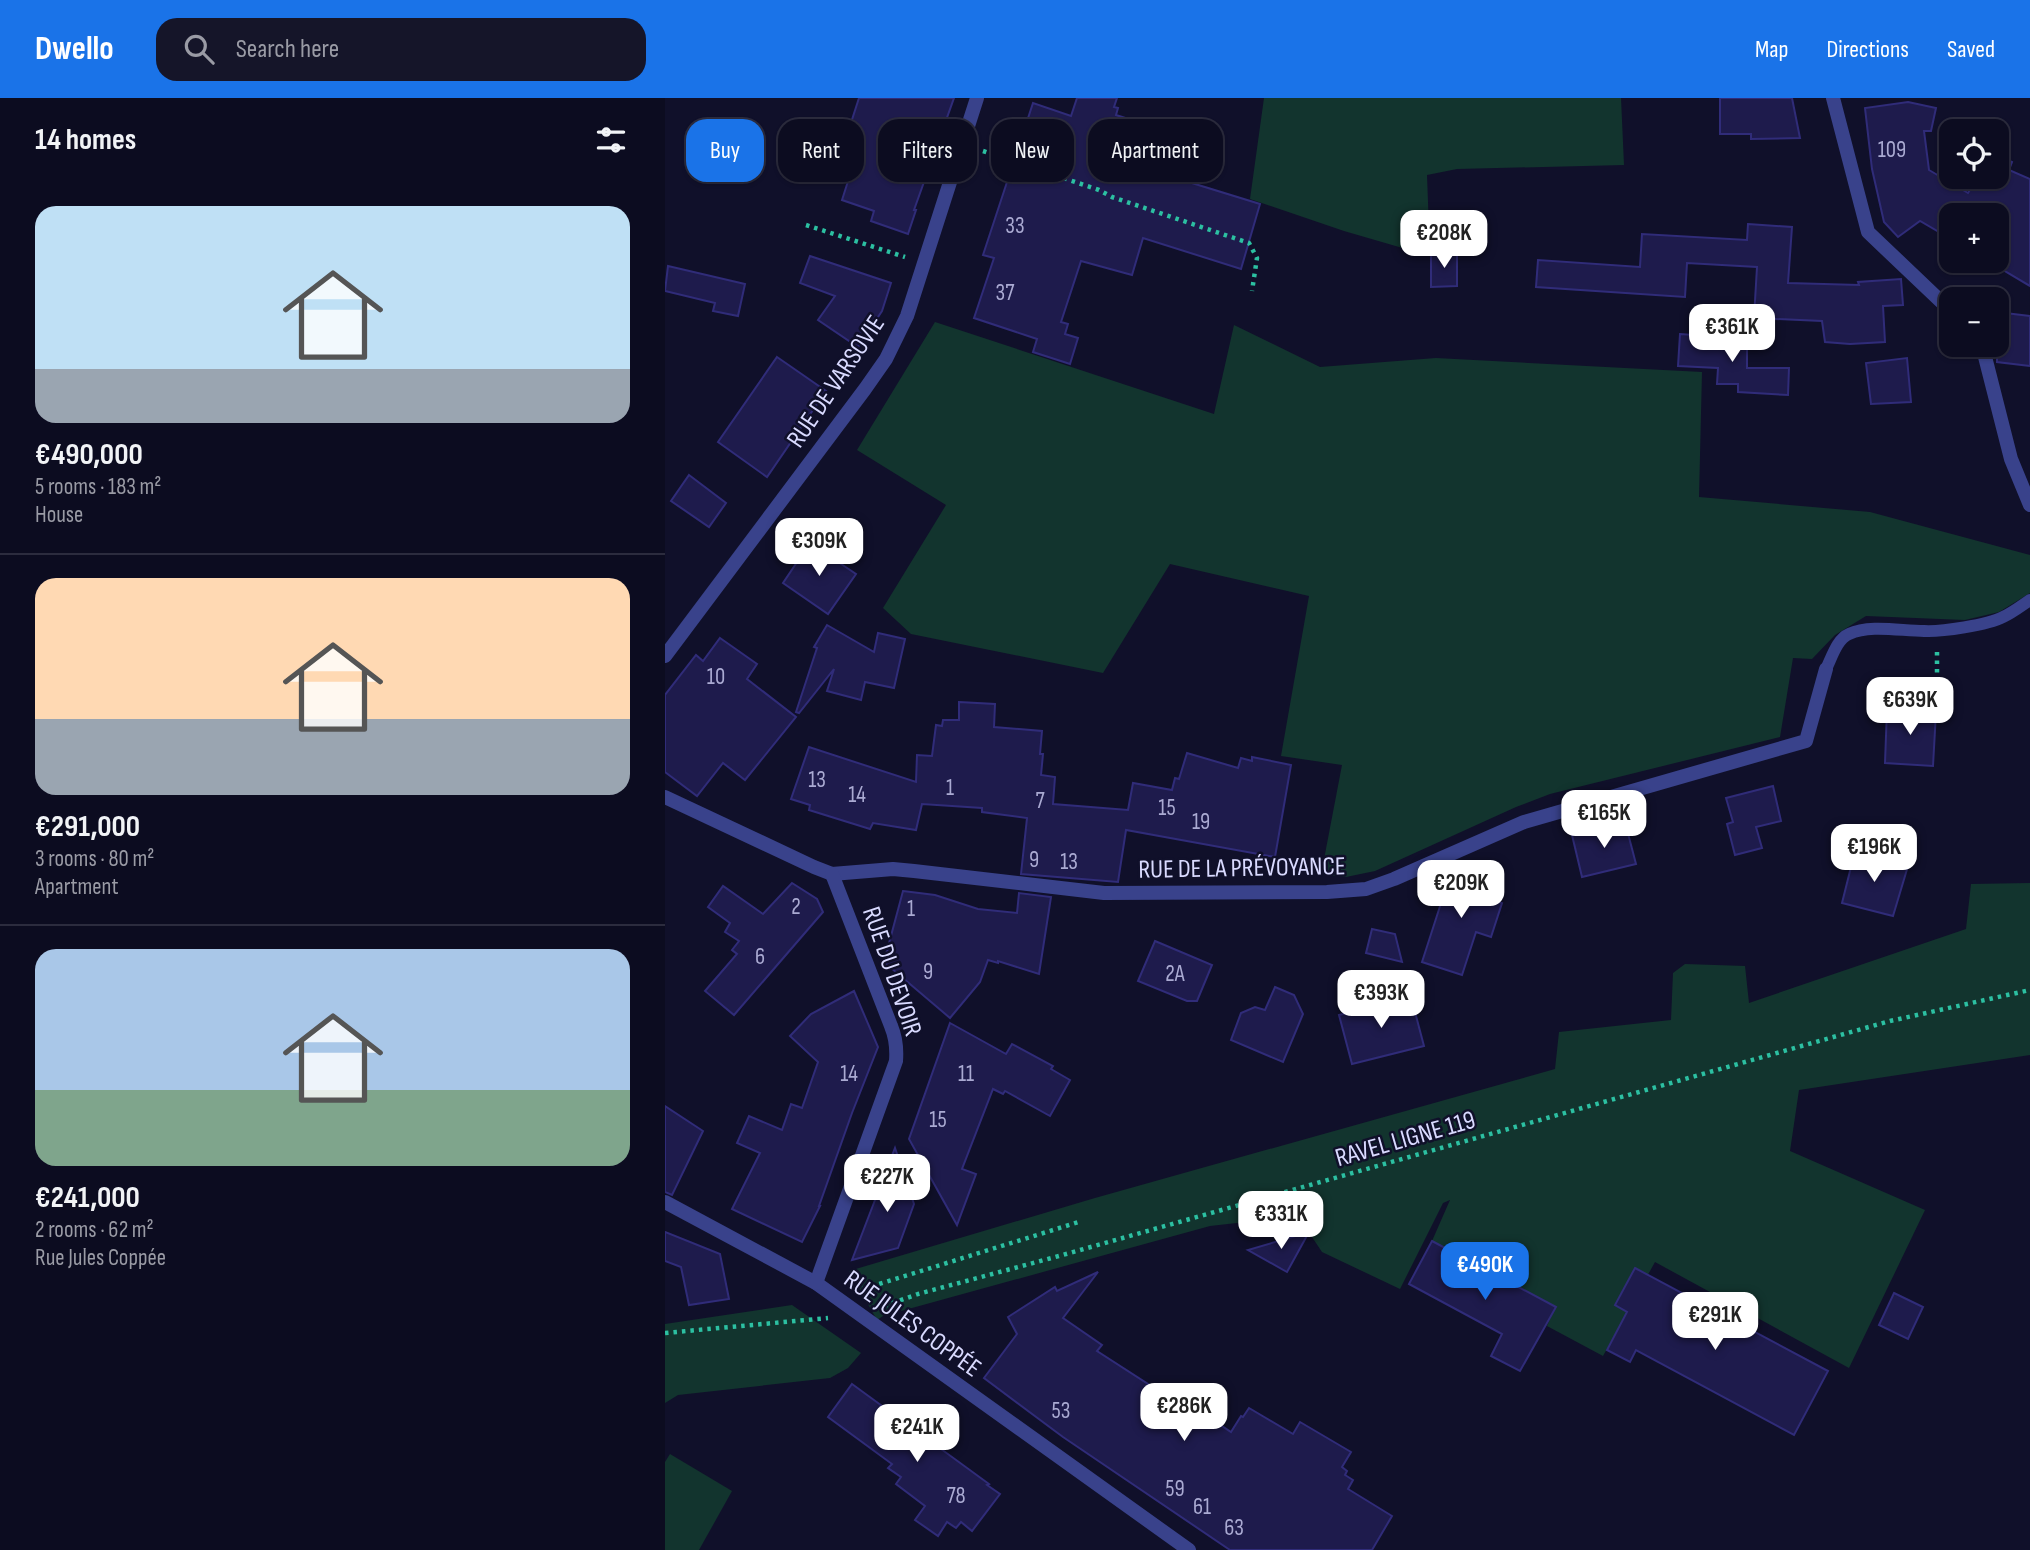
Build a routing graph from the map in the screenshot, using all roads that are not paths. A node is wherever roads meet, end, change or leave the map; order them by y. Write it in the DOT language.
graph roads {
  1 [pos="977,98"];
  2 [pos="1833,98"];
  3 [pos="1939,300"];
  4 [pos="1985,357"];
  5 [pos="2030,505"];
  6 [pos="2030,600"];
  7 [pos="665,656"];
  8 [pos="1826,669"];
  9 [pos="665,797"];
  10 [pos="832,874"];
  11 [pos="665,1202"];
  12 [pos="816,1283"];
  13 [pos="1172,1545"];
  14 [pos="1189,1550"];
  1 -- 7 [label="street, RUE DE VARSOVIE"];
  2 -- 3 [label="street"];
  4 -- 5 [label="street"];
  6 -- 8 [label="lane"];
  8 -- 10 [label="street, RUE DE LA PRÉVOYANCE"];
  9 -- 10 [label="street"];
  10 -- 12 [label="street, RUE DU DEVOIR"];
  11 -- 12 [label="street, RUE JULES COPPÉE"];
  12 -- 13 [label="street, RUE JULES COPPÉE"];
  13 -- 14 [label="street, RUE JULES COPPÉE"];
}
